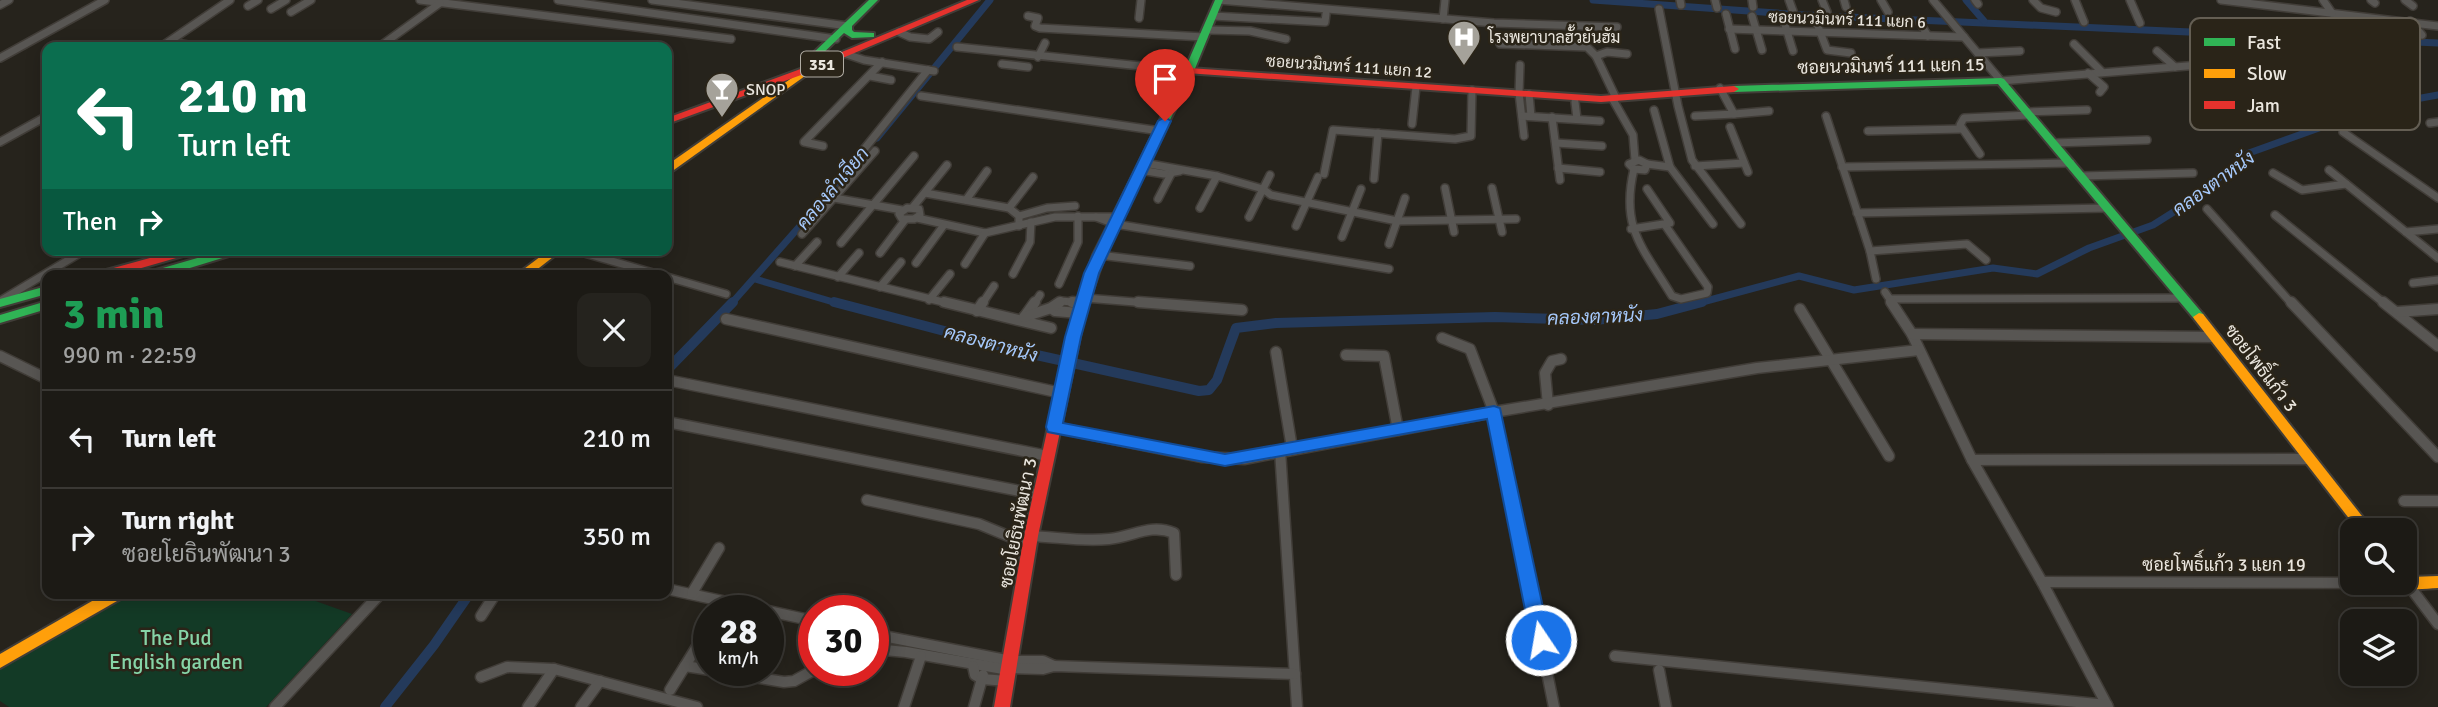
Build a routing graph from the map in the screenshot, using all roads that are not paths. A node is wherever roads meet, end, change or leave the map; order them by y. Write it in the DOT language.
graph roads {
  1 [pos="9,0"];
  2 [pos="105,0"];
  3 [pos="230,0"];
  4 [pos="258,0"];
  5 [pos="286,0"];
  6 [pos="311,0"];
  7 [pos="420,0"];
  8 [pos="558,0"];
  9 [pos="652,0"];
  10 [pos="874,0"];
  11 [pos="953,0"];
  12 [pos="975,0"];
  13 [pos="1141,0"];
  14 [pos="1219,0"];
  15 [pos="1445,0"];
  16 [pos="1789,0"];
  17 [pos="1822,0"];
  18 [pos="1881,0"];
  19 [pos="1933,0"];
  20 [pos="2033,0"];
  21 [pos="2075,0"];
  22 [pos="2130,0"];
  23 [pos="2221,0"];
  24 [pos="2323,0"];
  25 [pos="2405,0"];
  26 [pos="440,3"];
  27 [pos="0,5"];
  28 [pos="248,6"];
  29 [pos="2413,6"];
  30 [pos="1249,7"];
  31 [pos="271,9"];
  32 [pos="1660,9"];
  33 [pos="1289,10"];
  34 [pos="1793,11"];
  35 [pos="291,12"];
  36 [pos="1827,12"];
  37 [pos="1888,12"];
  38 [pos="2056,12"];
  39 [pos="2332,13"];
  40 [pos="1326,14"];
  41 [pos="1726,14"];
  42 [pos="1028,16"];
  43 [pos="1213,16"];
  44 [pos="1752,16"];
  45 [pos="1247,17"];
  46 [pos="1139,18"];
  47 [pos="1783,18"];
  48 [pos="2381,18"];
  49 [pos="1443,19"];
  50 [pos="1287,20"];
  51 [pos="1816,21"];
  52 [pos="2084,22"];
  53 [pos="1920,23"];
  54 [pos="2140,23"];
  55 [pos="2420,23"];
  56 [pos="848,26"];
  57 [pos="2438,26"];
  58 [pos="1617,27"];
  59 [pos="1729,29"];
  60 [pos="1757,31"];
  61 [pos="899,32"];
  62 [pos="937,32"];
  63 [pos="1206,33"];
  64 [pos="1787,33"];
  65 [pos="2420,33"];
  66 [pos="871,34"];
  67 [pos="1819,34"];
  68 [pos="2422,35"];
  69 [pos="1928,36"];
  70 [pos="1964,37"];
  71 [pos="731,39"];
  72 [pos="836,39"];
  73 [pos="1286,39"];
  74 [pos="169,42"];
  75 [pos="386,42"];
  76 [pos="1045,43"];
  77 [pos="1500,44"];
  78 [pos="2074,44"];
  79 [pos="957,47"];
  80 [pos="1735,49"];
  81 [pos="1762,50"];
  82 [pos="1793,51"];
  83 [pos="2020,51"];
  84 [pos="2157,51"];
  85 [pos="1851,52"];
  86 [pos="1978,53"];
  87 [pos="846,54"];
  88 [pos="1627,54"];
  89 [pos="1596,56"];
  90 [pos="1036,57"];
  91 [pos="0,58"];
  92 [pos="882,62"];
  93 [pos="811,64"];
  94 [pos="1002,64"];
  95 [pos="1520,65"];
  96 [pos="2190,66"];
  97 [pos="1028,67"];
  98 [pos="2175,67"];
  99 [pos="1189,71"];
  100 [pos="2102,72"];
  101 [pos="2088,74"];
  102 [pos="1023,75"];
  103 [pos="870,76"];
  104 [pos="891,80"];
  105 [pos="2001,80"];
  106 [pos="1416,87"];
  107 [pos="1720,88"];
  108 [pos="1472,90"];
  109 [pos="747,92"];
  110 [pos="1675,92"];
  111 [pos="2100,92"];
  112 [pos="1524,94"];
  113 [pos="920,96"];
  114 [pos="1614,98"];
  115 [pos="1589,99"];
  116 [pos="1575,102"];
  117 [pos="672,109"];
  118 [pos="751,110"];
  119 [pos="1654,110"];
  120 [pos="2087,110"];
  121 [pos="1769,111"];
  122 [pos="2029,113"];
  123 [pos="1734,114"];
  124 [pos="1522,116"];
  125 [pos="1695,116"];
  126 [pos="1826,116"];
  127 [pos="1531,117"];
  128 [pos="1552,117"];
  129 [pos="42,119"];
  130 [pos="672,119"];
  131 [pos="1577,119"];
  132 [pos="1600,121"];
  133 [pos="1412,124"];
  134 [pos="1730,127"];
  135 [pos="1962,129"];
  136 [pos="1160,131"];
  137 [pos="1868,131"];
  138 [pos="2343,132"];
  139 [pos="1378,133"];
  140 [pos="1524,136"];
  141 [pos="2147,140"];
  142 [pos="0,142"];
  143 [pos="1556,143"];
  144 [pos="2053,143"];
  145 [pos="823,146"];
  146 [pos="1602,146"];
  147 [pos="875,151"];
  148 [pos="861,153"];
  149 [pos="1980,154"];
  150 [pos="914,156"];
  151 [pos="1744,163"];
  152 [pos="2071,163"];
  153 [pos="947,165"];
  154 [pos="1634,165"];
  155 [pos="672,166"];
  156 [pos="1695,166"];
  157 [pos="1142,167"];
  158 [pos="1670,167"];
  159 [pos="1842,167"];
  160 [pos="1558,168"];
  161 [pos="1182,170"];
  162 [pos="2329,170"];
  163 [pos="988,171"];
  164 [pos="1600,172"];
  165 [pos="1748,172"];
  166 [pos="2193,173"];
  167 [pos="2273,173"];
  168 [pos="1171,174"];
  169 [pos="1270,175"];
  170 [pos="1217,176"];
  171 [pos="2082,176"];
  172 [pos="1033,177"];
  173 [pos="1374,179"];
  174 [pos="1560,180"];
  175 [pos="2346,184"];
  176 [pos="1263,188"];
  177 [pos="1445,188"];
  178 [pos="1492,188"];
  179 [pos="1361,189"];
  180 [pos="1647,189"];
  181 [pos="925,193"];
  182 [pos="834,198"];
  183 [pos="1405,198"];
  184 [pos="2438,198"];
  185 [pos="1158,199"];
  186 [pos="966,200"];
  187 [pos="1306,203"];
  188 [pos="873,205"];
  189 [pos="1075,206"];
  190 [pos="913,207"];
  191 [pos="1009,208"];
  192 [pos="1200,208"];
  193 [pos="2108,208"];
  194 [pos="2207,209"];
  195 [pos="902,210"];
  196 [pos="1352,212"];
  197 [pos="1857,213"];
  198 [pos="2275,215"];
  199 [pos="1019,216"];
  200 [pos="1078,216"];
  201 [pos="1249,217"];
  202 [pos="917,218"];
  203 [pos="1499,219"];
  204 [pos="1516,219"];
  205 [pos="905,220"];
  206 [pos="1116,220"];
  207 [pos="1451,220"];
  208 [pos="1396,221"];
  209 [pos="1031,222"];
  210 [pos="1713,224"];
  211 [pos="1741,224"];
  212 [pos="944,225"];
  213 [pos="1664,225"];
  214 [pos="1019,226"];
  215 [pos="1296,226"];
  216 [pos="1631,229"];
  217 [pos="2438,229"];
  218 [pos="1454,232"];
  219 [pos="1502,232"];
  220 [pos="2130,232"];
  221 [pos="2406,232"];
  222 [pos="985,233"];
  223 [pos="802,234"];
  224 [pos="1342,237"];
  225 [pos="817,242"];
  226 [pos="841,243"];
  227 [pos="1389,244"];
  228 [pos="1870,251"];
  229 [pos="859,253"];
  230 [pos="880,253"];
  231 [pos="1099,255"];
  232 [pos="75,256"];
  233 [pos="171,256"];
  234 [pos="218,256"];
  235 [pos="549,256"];
  236 [pos="595,256"];
  237 [pos="2438,258"];
  238 [pos="1986,260"];
  239 [pos="780,262"];
  240 [pos="901,262"];
  241 [pos="916,262"];
  242 [pos="965,264"];
  243 [pos="794,266"];
  244 [pos="1190,266"];
  245 [pos="1389,269"];
  246 [pos="52,270"];
  247 [pos="121,270"];
  248 [pos="170,270"];
  249 [pos="529,270"];
  250 [pos="643,270"];
  251 [pos="950,274"];
  252 [pos="1013,274"];
  253 [pos="42,276"];
  254 [pos="838,277"];
  255 [pos="672,278"];
  256 [pos="1875,279"];
  257 [pos="2438,280"];
  258 [pos="2413,283"];
  259 [pos="1059,284"];
  260 [pos="994,286"];
  261 [pos="880,287"];
  262 [pos="42,291"];
  263 [pos="726,294"];
  264 [pos="1040,295"];
  265 [pos="2184,298"];
  266 [pos="929,300"];
  267 [pos="0,302"];
  268 [pos="1082,305"];
  269 [pos="42,306"];
  270 [pos="1800,309"];
  271 [pos="2438,309"];
  272 [pos="1242,310"];
  273 [pos="977,311"];
  274 [pos="2397,312"];
  275 [pos="0,319"];
  276 [pos="726,319"];
  277 [pos="1023,319"];
  278 [pos="1051,328"];
  279 [pos="1912,334"];
  280 [pos="2215,337"];
  281 [pos="1442,338"];
  282 [pos="2438,346"];
  283 [pos="1919,350"];
  284 [pos="1276,352"];
  285 [pos="1346,355"];
  286 [pos="0,356"];
  287 [pos="1561,359"];
  288 [pos="1832,359"];
  289 [pos="42,377"];
  290 [pos="672,381"];
  291 [pos="1061,393"];
  292 [pos="1548,405"];
  293 [pos="1494,412"];
  294 [pos="672,423"];
  295 [pos="1054,427"];
  296 [pos="1398,430"];
  297 [pos="1286,449"];
  298 [pos="1048,456"];
  299 [pos="1889,456"];
  300 [pos="2438,457"];
  301 [pos="2310,458"];
  302 [pos="1972,460"];
  303 [pos="1040,495"];
  304 [pos="867,500"];
  305 [pos="2404,501"];
  306 [pos="2436,503"];
  307 [pos="2357,518"];
  308 [pos="1030,540"];
  309 [pos="719,548"];
  310 [pos="1176,575"];
  311 [pos="2340,581"];
  312 [pos="2417,581"];
  313 [pos="2042,582"];
  314 [pos="2438,582"];
  315 [pos="672,590"];
  316 [pos="692,593"];
  317 [pos="2416,595"];
  318 [pos="109,599"];
  319 [pos="375,599"];
  320 [pos="492,599"];
  321 [pos="481,616"];
  322 [pos="798,617"];
  323 [pos="2438,624"];
  324 [pos="889,638"];
  325 [pos="889,651"];
  326 [pos="693,653"];
  327 [pos="921,656"];
  328 [pos="1615,656"];
  329 [pos="0,662"];
  330 [pos="685,666"];
  331 [pos="554,669"];
  332 [pos="1009,670"];
  333 [pos="1659,670"];
  334 [pos="980,671"];
  335 [pos="1296,674"];
  336 [pos="481,677"];
  337 [pos="798,679"];
  338 [pos="600,681"];
  339 [pos="670,690"];
  340 [pos="2107,706"];
  341 [pos="275,707"];
  342 [pos="528,707"];
  343 [pos="581,707"];
  344 [pos="696,707"];
  345 [pos="904,707"];
  346 [pos="974,707"];
  347 [pos="1002,707"];
  348 [pos="1297,707"];
  349 [pos="1554,707"];
  350 [pos="1666,707"];
  1 -- 27 [label="street"];
  2 -- 91 [label="street"];
  3 -- 74 [label="street"];
  4 -- 28 [label="street"];
  5 -- 31 [label="street"];
  6 -- 35 [label="street"];
  7 -- 26 [label="street"];
  8 -- 72 [label="street"];
  9 -- 56 [label="street"];
  10 -- 56 [label="street"];
  11 -- 66 [label="street, 351"];
  12 -- 61 [label="street, 351"];
  13 -- 46 [label="street"];
  14 -- 43 [label="street, ซอยโยธินพัฒนา 3"];
  14 -- 49 [label="street"];
  15 -- 49 [label="street"];
  16 -- 34 [label="street"];
  17 -- 36 [label="street"];
  18 -- 37 [label="street"];
  19 -- 70 [label="street"];
  20 -- 38 [label="street"];
  21 -- 52 [label="street"];
  22 -- 54 [label="street"];
  23 -- 39 [label="street"];
  24 -- 39 [label="street"];
  25 -- 29 [label="street"];
  26 -- 71 [label="street"];
  26 -- 75 [label="street"];
  30 -- 45 [label="street"];
  32 -- 110 [label="street"];
  33 -- 50 [label="street"];
  39 -- 48 [label="street"];
  40 -- 50 [label="street"];
  41 -- 59 [label="street"];
  42 -- 63 [label="street"];
  43 -- 45 [label="street"];
  43 -- 63 [label="street, ซอยโยธินพัฒนา 3"];
  44 -- 60 [label="street"];
  45 -- 50 [label="street"];
  47 -- 64 [label="street"];
  49 -- 58 [label="street"];
  51 -- 67 [label="street"];
  53 -- 69 [label="street"];
  55 -- 57 [label="street"];
  56 -- 66 [label="street"];
  56 -- 72 [label="street"];
  59 -- 60 [label="street, ซอยนวมินทร์ 111 แยก 6"];
  59 -- 80 [label="street"];
  60 -- 64 [label="street, ซอยนวมินทร์ 111 แยก 6"];
  60 -- 81 [label="street"];
  61 -- 62 [label="street"];
  61 -- 87 [label="street, 351"];
  63 -- 73 [label="street"];
  63 -- 99 [label="street, ซอยโยธินพัฒนา 3"];
  64 -- 67 [label="street, ซอยนวมินทร์ 111 แยก 6"];
  64 -- 82 [label="street"];
  65 -- 68 [label="street"];
  66 -- 93 [label="street, 351"];
  67 -- 69 [label="street, ซอยนวมินทร์ 111 แยก 6"];
  67 -- 85 [label="street"];
  69 -- 70 [label="street, ซอยนวมินทร์ 111 แยก 6"];
  70 -- 86 [label="street"];
  72 -- 93 [label="street"];
  76 -- 90 [label="street"];
  77 -- 89 [label="street"];
  78 -- 100 [label="street"];
  79 -- 90 [label="street"];
  83 -- 86 [label="street"];
  84 -- 98 [label="street"];
  86 -- 105 [label="street"];
  87 -- 92 [label="street"];
  87 -- 93 [label="street, 351"];
  88 -- 89 [label="street"];
  89 -- 114 [label="street"];
  90 -- 97 [label="street"];
  90 -- 99 [label="street"];
  92 -- 103 [label="street"];
  92 -- 148 [label="street"];
  93 -- 109 [label="street, 351"];
  93 -- 117 [label="street, 351"];
  93 -- 118 [label="street"];
  94 -- 97 [label="street"];
  95 -- 112 [label="street"];
  96 -- 98 [label="street"];
  97 -- 102 [label="street"];
  98 -- 100 [label="street"];
  99 -- 106 [label="street, ซอยนวมินทร์ 111 แยก 12"];
  99 -- 136 [label="street, ซอยโยธินพัฒนา 3"];
  100 -- 101 [label="street"];
  101 -- 105 [label="street"];
  101 -- 111 [label="street"];
  103 -- 104 [label="street"];
  103 -- 145 [label="street"];
  105 -- 107 [label="street, ซอยนวมินทร์ 111 แยก 15"];
  105 -- 122 [label="street, ซอยนวมินทร์ 111 แยก 15"];
  106 -- 108 [label="street, ซอยนวมินทร์ 111 แยก 12"];
  106 -- 133 [label="street"];
  107 -- 110 [label="street, ซอยนวมินทร์ 111 แยก 15"];
  107 -- 123 [label="street"];
  108 -- 112 [label="street, ซอยนวมินทร์ 111 แยก 12"];
  108 -- 139 [label="street"];
  109 -- 118 [label="street"];
  109 -- 130 [label="street, 351"];
  110 -- 114 [label="street, ซอยนวมินทร์ 111 แยก 15"];
  110 -- 156 [label="street"];
  112 -- 115 [label="street, ซอยนวมินทร์ 111 แยก 12"];
  112 -- 124 [label="street"];
  112 -- 127 [label="street"];
  113 -- 136 [label="street"];
  114 -- 115 [label="street, ซอยนวมินทร์ 111 แยก 15"];
  114 -- 154 [label="street"];
  116 -- 131 [label="street"];
  118 -- 155 [label="street"];
  119 -- 158 [label="street"];
  120 -- 122 [label="street"];
  121 -- 123 [label="street"];
  122 -- 135 [label="street"];
  122 -- 144 [label="street, ซอยนวมินทร์ 111 แยก 15"];
  123 -- 125 [label="street"];
  124 -- 127 [label="street"];
  124 -- 140 [label="street"];
  126 -- 159 [label="street"];
  127 -- 128 [label="street"];
  128 -- 131 [label="street"];
  128 -- 143 [label="street"];
  129 -- 142 [label="street"];
  131 -- 132 [label="street"];
  134 -- 151 [label="street"];
  135 -- 137 [label="street"];
  135 -- 149 [label="street"];
  136 -- 157 [label="street, ซอยโยธินพัฒนา 3"];
  138 -- 184 [label="street"];
  139 -- 173 [label="street"];
  139 -- 187 [label="street"];
  141 -- 144 [label="street"];
  143 -- 146 [label="street"];
  143 -- 160 [label="street"];
  144 -- 152 [label="street, ซอยนวมินทร์ 111 แยก 15"];
  147 -- 182 [label="street"];
  150 -- 188 [label="street"];
  151 -- 156 [label="street"];
  151 -- 165 [label="street"];
  152 -- 159 [label="street"];
  152 -- 171 [label="street, ซอยนวมินทร์ 111 แยก 15"];
  153 -- 181 [label="street"];
  154 -- 158 [label="street"];
  154 -- 216 [label="street"];
  156 -- 211 [label="street"];
  157 -- 161 [label="street"];
  157 -- 168 [label="street"];
  157 -- 206 [label="street, ซอยโยธินพัฒนา 3"];
  158 -- 210 [label="street"];
  159 -- 197 [label="street"];
  160 -- 164 [label="street"];
  160 -- 174 [label="street"];
  161 -- 168 [label="street"];
  161 -- 170 [label="street"];
  162 -- 175 [label="street"];
  163 -- 186 [label="street"];
  166 -- 171 [label="street"];
  167 -- 175 [label="street"];
  168 -- 185 [label="street"];
  169 -- 176 [label="street"];
  170 -- 176 [label="street"];
  170 -- 192 [label="street"];
  171 -- 193 [label="street, ซอยนวมินทร์ 111 แยก 15"];
  172 -- 191 [label="street"];
  175 -- 221 [label="street"];
  176 -- 187 [label="street"];
  176 -- 201 [label="street"];
  177 -- 207 [label="street"];
  178 -- 203 [label="street"];
  179 -- 196 [label="street"];
  180 -- 213 [label="street"];
  181 -- 186 [label="street"];
  181 -- 190 [label="street"];
  182 -- 188 [label="street"];
  182 -- 223 [label="street"];
  183 -- 208 [label="street"];
  186 -- 191 [label="street"];
  187 -- 196 [label="street"];
  187 -- 215 [label="street"];
  188 -- 195 [label="street"];
  188 -- 226 [label="street"];
  189 -- 199 [label="street"];
  190 -- 195 [label="street"];
  190 -- 202 [label="street"];
  191 -- 199 [label="street"];
  193 -- 197 [label="street"];
  193 -- 220 [label="street, ซอยนวมินทร์ 111 แยก 15"];
  194 -- 300 [label="street"];
  195 -- 205 [label="street"];
  196 -- 208 [label="street"];
  196 -- 224 [label="street"];
  197 -- 228 [label="street"];
  198 -- 274 [label="street"];
  199 -- 214 [label="street"];
  200 -- 206 [label="street"];
  200 -- 209 [label="street"];
  200 -- 259 [label="street"];
  202 -- 205 [label="street"];
  202 -- 212 [label="street"];
  203 -- 204 [label="street"];
  203 -- 207 [label="street"];
  203 -- 219 [label="street"];
  205 -- 230 [label="street"];
  206 -- 231 [label="street, ซอยโยธินพัฒนา 3"];
  206 -- 245 [label="street"];
  207 -- 208 [label="street"];
  207 -- 218 [label="street"];
  208 -- 227 [label="street"];
  209 -- 214 [label="street"];
  209 -- 252 [label="street"];
  212 -- 222 [label="street"];
  212 -- 241 [label="street"];
  213 -- 216 [label="street"];
  213 -- 216 [label="street"];
  214 -- 222 [label="street"];
  217 -- 221 [label="street"];
  220 -- 265 [label="street, ซอยโพธิ์แก้ว 3"];
  221 -- 237 [label="street"];
  222 -- 242 [label="street"];
  225 -- 243 [label="street"];
  228 -- 238 [label="street"];
  228 -- 256 [label="street"];
  229 -- 254 [label="street"];
  231 -- 244 [label="street"];
  231 -- 268 [label="street, ซอยโยธินพัฒนา 3"];
  232 -- 246 [label="street"];
  233 -- 247 [label="street"];
  234 -- 248 [label="street"];
  235 -- 249 [label="street"];
  236 -- 250 [label="street"];
  239 -- 243 [label="street"];
  240 -- 261 [label="street"];
  243 -- 254 [label="street"];
  251 -- 266 [label="street"];
  253 -- 267 [label="street"];
  254 -- 261 [label="street"];
  255 -- 263 [label="street"];
  257 -- 258 [label="street"];
  260 -- 273 [label="street"];
  261 -- 266 [label="street"];
  262 -- 267 [label="street"];
  264 -- 277 [label="street"];
  265 -- 279 [label="street"];
  265 -- 280 [label="street, ซอยโพธิ์แก้ว 3"];
  266 -- 273 [label="street"];
  268 -- 272 [label="street"];
  268 -- 277 [label="street"];
  268 -- 291 [label="street, ซอยโยธินพัฒนา 3"];
  269 -- 275 [label="street"];
  270 -- 288 [label="street"];
  271 -- 274 [label="street"];
  273 -- 277 [label="street"];
  274 -- 282 [label="street"];
  276 -- 291 [label="street"];
  277 -- 278 [label="street"];
  279 -- 280 [label="street"];
  279 -- 283 [label="street"];
  280 -- 301 [label="street, ซอยโพธิ์แก้ว 3"];
  281 -- 293 [label="street"];
  283 -- 288 [label="street"];
  283 -- 302 [label="street"];
  284 -- 297 [label="street"];
  285 -- 296 [label="street"];
  286 -- 289 [label="street"];
  287 -- 292 [label="street"];
  288 -- 292 [label="street"];
  288 -- 299 [label="street"];
  290 -- 298 [label="street"];
  291 -- 295 [label="street, ซอยโยธินพัฒนา 3"];
  292 -- 293 [label="street"];
  293 -- 296 [label="street"];
  293 -- 349 [label="street"];
  294 -- 303 [label="street"];
  295 -- 297 [label="street"];
  295 -- 298 [label="street, ซอยโยธินพัฒนา 3"];
  296 -- 297 [label="street"];
  297 -- 335 [label="street"];
  298 -- 303 [label="street, ซอยโยธินพัฒนา 3"];
  301 -- 302 [label="street"];
  301 -- 307 [label="street, ซอยโพธิ์แก้ว 3"];
  302 -- 313 [label="street"];
  303 -- 308 [label="street, ซอยโยธินพัฒนา 3"];
  304 -- 308 [label="street"];
  305 -- 306 [label="street"];
  308 -- 310 [label="street"];
  308 -- 332 [label="street, ซอยโยธินพัฒนา 3"];
  309 -- 316 [label="street"];
  311 -- 313 [label="street, ซอยโพธิ์แก้ว 3 แยก 19"];
  312 -- 314 [label="street"];
  313 -- 340 [label="street"];
  315 -- 316 [label="street"];
  316 -- 322 [label="street"];
  317 -- 323 [label="street"];
  318 -- 329 [label="street"];
  319 -- 341 [label="street"];
  320 -- 321 [label="street"];
  324 -- 332 [label="street"];
  325 -- 327 [label="street"];
  326 -- 330 [label="street"];
  327 -- 334 [label="street"];
  327 -- 345 [label="street"];
  328 -- 340 [label="street"];
  330 -- 337 [label="street"];
  330 -- 339 [label="street"];
  331 -- 336 [label="street"];
  331 -- 338 [label="street"];
  331 -- 342 [label="street"];
  332 -- 334 [label="street"];
  332 -- 335 [label="street"];
  332 -- 347 [label="street, ซอยโยธินพัฒนา 3"];
  333 -- 350 [label="street"];
  334 -- 346 [label="street"];
  335 -- 348 [label="street"];
  338 -- 343 [label="street"];
  338 -- 344 [label="street"];
}
